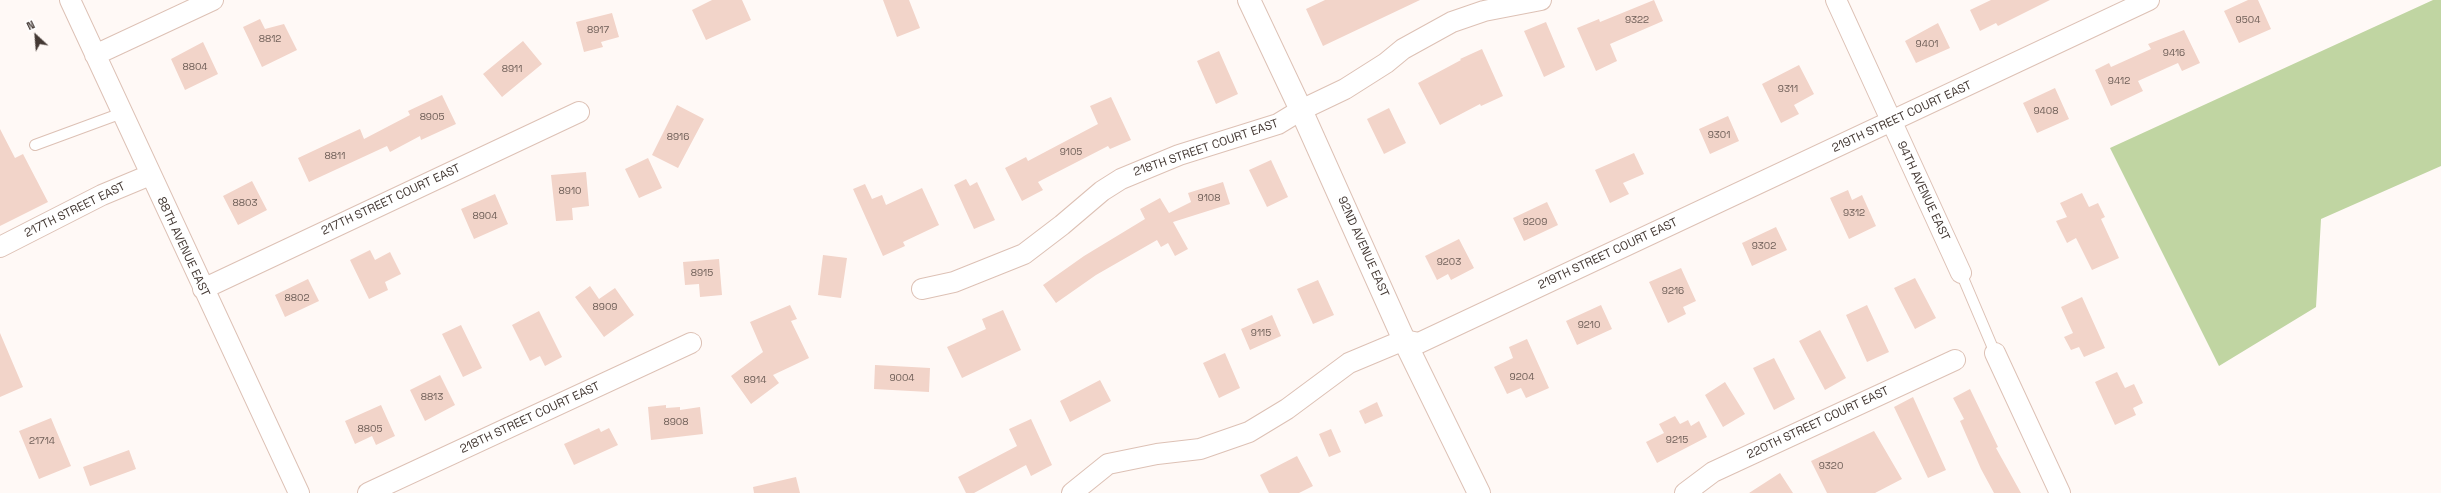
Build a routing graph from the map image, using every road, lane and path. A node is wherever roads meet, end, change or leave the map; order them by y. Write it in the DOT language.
graph roads {
  1 [pos="70,0"];
  2 [pos="213,0"];
  3 [pos="1249,0"];
  4 [pos="1541,0"];
  5 [pos="1836,0"];
  6 [pos="2149,0"];
  7 [pos="95,55"];
  8 [pos="1301,110"];
  9 [pos="579,112"];
  10 [pos="122,113"];
  11 [pos="1891,122"];
  12 [pos="35,145"];
  13 [pos="150,175"];
  14 [pos="0,247"];
  15 [pos="1961,272"];
  16 [pos="203,289"];
  17 [pos="922,289"];
  18 [pos="1404,340"];
  19 [pos="691,343"];
  20 [pos="1995,353"];
  21 [pos="1954,360"];
  22 [pos="299,493"];
  23 [pos="368,493"];
  24 [pos="1072,493"];
  25 [pos="1479,493"];
  26 [pos="1685,493"];
  27 [pos="2060,493"];
  1 -- 7 [label="street, 88TH AVENUE EAST"];
  2 -- 7 [label="street"];
  3 -- 8 [label="street, 92ND AVENUE EAST"];
  4 -- 8 [label="street, 218TH STREET COURT EAST"];
  5 -- 11 [label="street, 94TH AVENUE EAST"];
  6 -- 11 [label="street, 219TH STREET COURT EAST"];
  7 -- 10 [label="street, 88TH AVENUE EAST"];
  8 -- 17 [label="street, 218TH STREET COURT EAST"];
  8 -- 18 [label="street, 92ND AVENUE EAST"];
  9 -- 16 [label="street, 217TH STREET COURT EAST"];
  10 -- 12 [label="lane"];
  10 -- 13 [label="street, 88TH AVENUE EAST"];
  11 -- 15 [label="street, 94TH AVENUE EAST"];
  11 -- 18 [label="street, 219TH STREET COURT EAST"];
  13 -- 14 [label="street, 217TH STREET EAST"];
  13 -- 16 [label="street, 88TH AVENUE EAST"];
  15 -- 20 [label="lane"];
  16 -- 22 [label="street, 88TH AVENUE EAST"];
  18 -- 24 [label="street, 219TH STREET COURT EAST"];
  18 -- 25 [label="street, 92ND AVENUE EAST"];
  19 -- 23 [label="street, 218TH STREET COURT EAST"];
  20 -- 27 [label="street"];
  21 -- 26 [label="street, 220TH STREET COURT EAST"];
}
